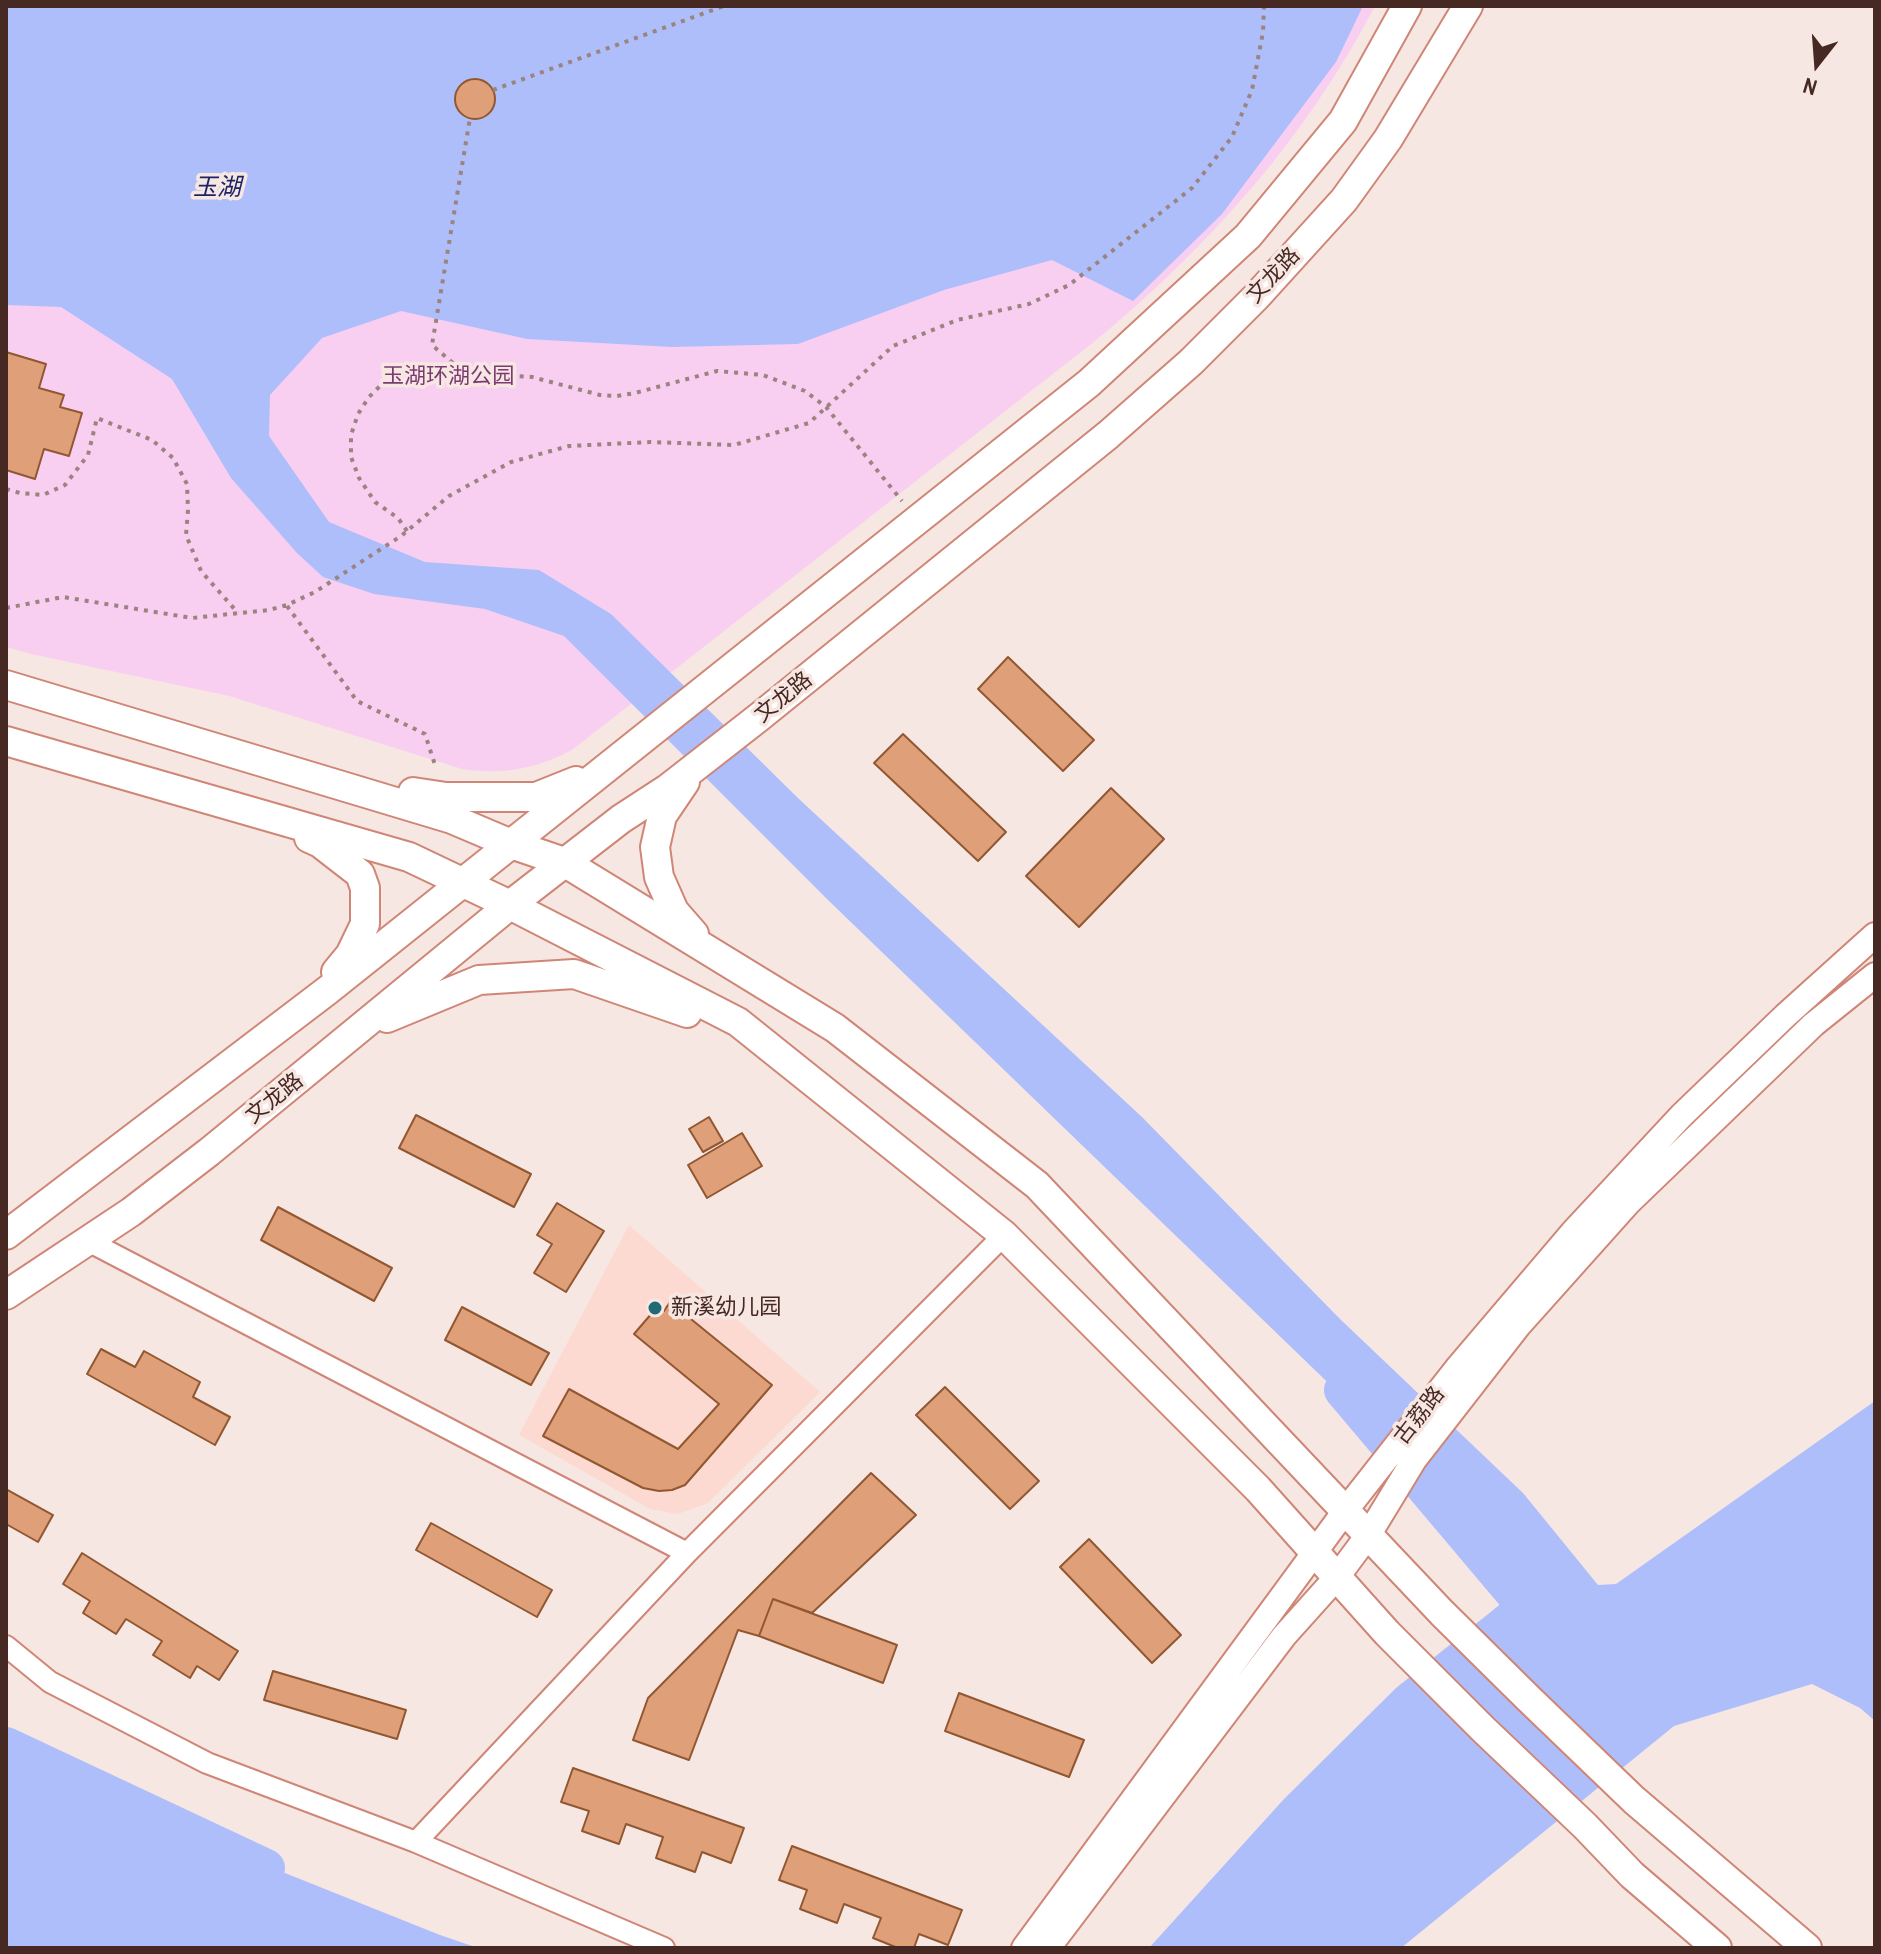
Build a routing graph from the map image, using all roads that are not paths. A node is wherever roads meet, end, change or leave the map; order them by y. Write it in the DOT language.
graph roads {
  1 [pos="1407,6"];
  2 [pos="1468,6"];
  3 [pos="6,685"];
  4 [pos="6,741"];
  5 [pos="693,769"];
  6 [pos="602,771"];
  7 [pos="302,774"];
  8 [pos="165,786"];
  9 [pos="511,844"];
  10 [pos="564,862"];
  11 [pos="461,884"];
  12 [pos="510,905"];
  13 [pos="1875,935"];
  14 [pos="707,950"];
  15 [pos="1875,975"];
  16 [pos="313,1002"];
  17 [pos="360,1028"];
  18 [pos="798,1070"];
  19 [pos="6,1235"];
  20 [pos="1004,1235"];
  21 [pos="88,1241"];
  22 [pos="6,1295"];
  23 [pos="1345,1511"];
  24 [pos="1369,1534"];
  25 [pos="687,1553"];
  26 [pos="1315,1553"];
  27 [pos="1337,1577"];
  28 [pos="6,1646"];
  29 [pos="416,1842"];
  30 [pos="664,1948"];
  31 [pos="1024,1948"];
  32 [pos="1048,1948"];
  33 [pos="1717,1948"];
  34 [pos="1807,1948"];
  1 -- 6 [label="main road, 文龙路"];
  2 -- 5 [label="main road, 文龙路"];
  3 -- 7 [label="main road"];
  4 -- 8 [label="main road"];
  5 -- 10 [label="main road, 文龙路"];
  5 -- 14 [label="main road"];
  6 -- 7 [label="main road"];
  6 -- 9 [label="main road, 文龙路"];
  7 -- 9 [label="main road"];
  8 -- 11 [label="main road"];
  8 -- 16 [label="main road"];
  9 -- 10 [label="main road"];
  9 -- 11 [label="main road, 文龙路"];
  10 -- 12 [label="main road, 文龙路"];
  10 -- 14 [label="main road"];
  11 -- 12 [label="main road"];
  11 -- 16 [label="main road, 文龙路"];
  12 -- 17 [label="main road, 文龙路"];
  12 -- 18 [label="main road"];
  13 -- 23 [label="street, 古荔路"];
  14 -- 23 [label="main road"];
  15 -- 24 [label="street, 古荔路"];
  16 -- 19 [label="main road, 文龙路"];
  17 -- 18 [label="main road"];
  17 -- 21 [label="main road, 文龙路"];
  18 -- 20 [label="main road"];
  20 -- 25 [label="street"];
  20 -- 26 [label="main road"];
  21 -- 22 [label="main road, 文龙路"];
  21 -- 25 [label="street"];
  23 -- 24 [label="main road"];
  23 -- 26 [label="street, 古荔路"];
  24 -- 27 [label="street, 古荔路"];
  24 -- 34 [label="main road"];
  25 -- 29 [label="street"];
  26 -- 27 [label="main road"];
  26 -- 31 [label="street, 古荔路"];
  27 -- 32 [label="street, 古荔路"];
  27 -- 33 [label="main road"];
  28 -- 29 [label="street"];
  29 -- 30 [label="street"];
}
